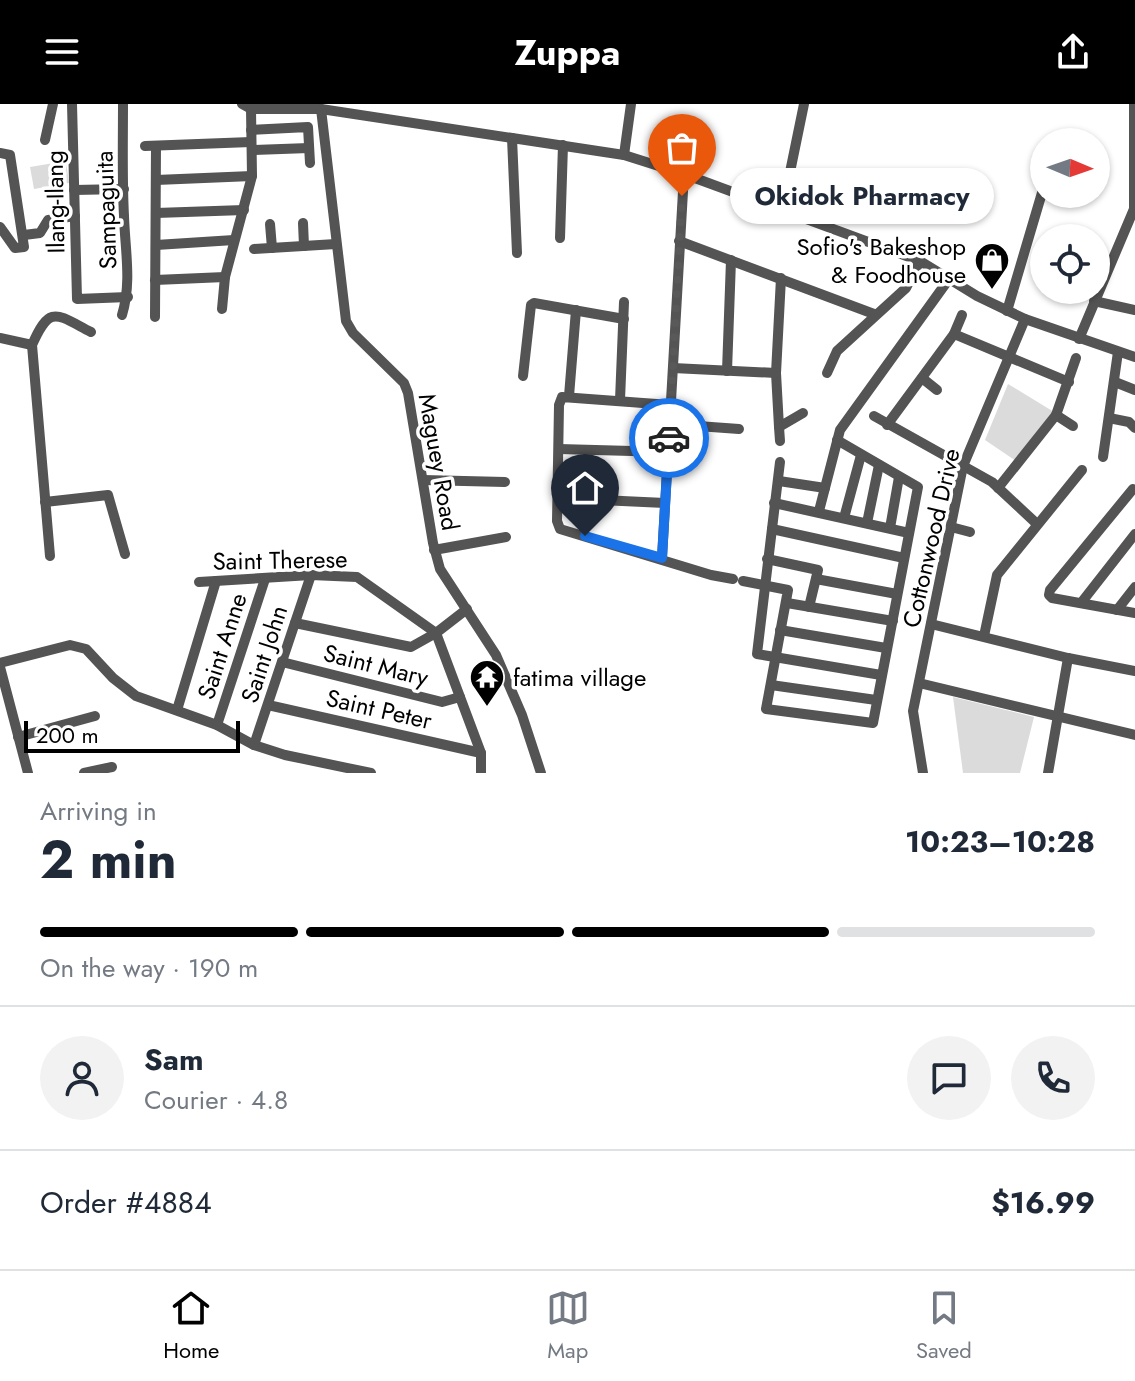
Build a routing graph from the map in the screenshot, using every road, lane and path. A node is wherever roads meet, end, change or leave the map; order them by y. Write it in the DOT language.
graph roads {
  1 [pos="53,104"];
  2 [pos="72,104"];
  3 [pos="123,104"];
  4 [pos="631,104"];
  5 [pos="804,104"];
  6 [pos="1134,104"];
  7 [pos="252,106"];
  8 [pos="321,109"];
  9 [pos="251,130"];
  10 [pos="512,138"];
  11 [pos="45,140"];
  12 [pos="563,145"];
  13 [pos="252,146"];
  14 [pos="309,148"];
  15 [pos="0,153"];
  16 [pos="624,155"];
  17 [pos="310,163"];
  18 [pos="684,174"];
  19 [pos="252,176"];
  20 [pos="156,180"];
  21 [pos="124,189"];
  22 [pos="74,190"];
  23 [pos="1037,208"];
  24 [pos="244,210"];
  25 [pos="782,211"];
  26 [pos="156,213"];
  27 [pos="75,216"];
  28 [pos="303,223"];
  29 [pos="270,224"];
  30 [pos="0,227"];
  31 [pos="24,235"];
  32 [pos="560,238"];
  33 [pos="234,240"];
  34 [pos="679,241"];
  35 [pos="336,244"];
  36 [pos="156,245"];
  37 [pos="304,246"];
  38 [pos="272,248"];
  39 [pos="254,249"];
  40 [pos="517,253"];
  41 [pos="731,260"];
  42 [pos="920,261"];
  43 [pos="1110,264"];
  44 [pos="225,277"];
  45 [pos="781,278"];
  46 [pos="949,279"];
  47 [pos="155,280"];
  48 [pos="128,297"];
  49 [pos="624,302"];
  50 [pos="1093,304"];
  51 [pos="1108,304"];
  52 [pos="222,309"];
  53 [pos="576,310"];
  54 [pos="1135,310"];
  55 [pos="1007,311"];
  56 [pos="874,314"];
  57 [pos="122,315"];
  58 [pos="962,315"];
  59 [pos="155,317"];
  60 [pos="624,319"];
  61 [pos="1025,319"];
  62 [pos="91,332"];
  63 [pos="954,334"];
  64 [pos="0,338"];
  65 [pos="1079,339"];
  66 [pos="32,345"];
  67 [pos="1118,352"];
  68 [pos="1009,357"];
  69 [pos="1135,357"];
  70 [pos="1076,358"];
  71 [pos="673,368"];
  72 [pos="727,371"];
  73 [pos="776,373"];
  74 [pos="827,373"];
  75 [pos="523,376"];
  76 [pos="922,378"];
  77 [pos="1069,382"];
  78 [pos="1115,382"];
  79 [pos="937,390"];
  80 [pos="1135,390"];
  81 [pos="569,396"];
  82 [pos="620,400"];
  83 [pos="670,405"];
  84 [pos="803,413"];
  85 [pos="1056,415"];
  86 [pos="874,416"];
  87 [pos="1109,418"];
  88 [pos="670,424"];
  89 [pos="887,425"];
  90 [pos="1073,426"];
  91 [pos="779,427"];
  92 [pos="1135,428"];
  93 [pos="739,429"];
  94 [pos="837,440"];
  95 [pos="780,441"];
  96 [pos="559,449"];
  97 [pos="668,452"];
  98 [pos="861,455"];
  99 [pos="1103,457"];
  100 [pos="780,462"];
  101 [pos="879,465"];
  102 [pos="963,466"];
  103 [pos="1082,470"];
  104 [pos="899,477"];
  105 [pos="423,480"];
  106 [pos="779,481"];
  107 [pos="1122,481"];
  108 [pos="505,482"];
  109 [pos="825,488"];
  110 [pos="998,488"];
  111 [pos="1134,490"];
  112 [pos="558,498"];
  113 [pos="45,502"];
  114 [pos="665,503"];
  115 [pos="774,503"];
  116 [pos="819,511"];
  117 [pos="844,518"];
  118 [pos="867,523"];
  119 [pos="1037,524"];
  120 [pos="951,527"];
  121 [pos="890,528"];
  122 [pos="772,529"];
  123 [pos="970,532"];
  124 [pos="909,533"];
  125 [pos="1135,534"];
  126 [pos="506,537"];
  127 [pos="434,550"];
  128 [pos="125,554"];
  129 [pos="50,556"];
  130 [pos="662,558"];
  131 [pos="904,558"];
  132 [pos="767,559"];
  133 [pos="311,575"];
  134 [pos="265,579"];
  135 [pos="816,579"];
  136 [pos="216,581"];
  137 [pos="199,582"];
  138 [pos="766,586"];
  139 [pos="1135,587"];
  140 [pos="897,594"];
  141 [pos="787,603"];
  142 [pos="1081,603"];
  143 [pos="809,607"];
  144 [pos="467,609"];
  145 [pos="1117,610"];
  146 [pos="1135,613"];
  147 [pos="893,621"];
  148 [pos="295,623"];
  149 [pos="931,624"];
  150 [pos="780,630"];
  151 [pos="436,633"];
  152 [pos="984,636"];
  153 [pos="886,648"];
  154 [pos="775,658"];
  155 [pos="1068,658"];
  156 [pos="282,662"];
  157 [pos="0,665"];
  158 [pos="1135,671"];
  159 [pos="881,675"];
  160 [pos="919,683"];
  161 [pos="771,685"];
  162 [pos="460,697"];
  163 [pos="876,700"];
  164 [pos="268,705"];
  165 [pos="177,710"];
  166 [pos="95,716"];
  167 [pos="1058,717"];
  168 [pos="217,725"];
  169 [pos="1135,735"];
  170 [pos="18,737"];
  171 [pos="254,745"];
  172 [pos="481,753"];
  173 [pos="112,767"];
  174 [pos="28,773"];
  175 [pos="84,773"];
  176 [pos="371,773"];
  177 [pos="481,773"];
  178 [pos="541,773"];
  179 [pos="923,773"];
  180 [pos="1048,773"];
  1 -- 11 [label="street"];
  2 -- 22 [label="street, Ilang-Ilang"];
  3 -- 21 [label="street, Sampaguita"];
  4 -- 16 [label="street"];
  5 -- 25 [label="street"];
  6 -- 43 [label="street"];
  7 -- 8 [label="street"];
  7 -- 9 [label="street"];
  8 -- 10 [label="street"];
  8 -- 35 [label="street, Maguey Road"];
  9 -- 13 [label="street"];
  9 -- 14 [label="street"];
  10 -- 12 [label="street"];
  10 -- 40 [label="street"];
  12 -- 16 [label="street"];
  12 -- 32 [label="street"];
  13 -- 14 [label="street"];
  13 -- 19 [label="street"];
  13 -- 20 [label="street"];
  14 -- 17 [label="street"];
  15 -- 31 [label="street"];
  16 -- 18 [label="street"];
  18 -- 25 [label="street"];
  18 -- 34 [label="street"];
  19 -- 20 [label="street"];
  19 -- 24 [label="street"];
  20 -- 26 [label="street"];
  21 -- 22 [label="street"];
  21 -- 48 [label="street, Sampaguita"];
  22 -- 27 [label="street, Ilang-Ilang"];
  23 -- 55 [label="street"];
  24 -- 26 [label="street"];
  24 -- 33 [label="street"];
  25 -- 42 [label="street"];
  26 -- 36 [label="street"];
  27 -- 31 [label="street"];
  27 -- 48 [label="street, Ilang-Ilang"];
  28 -- 37 [label="street"];
  29 -- 38 [label="street"];
  30 -- 31 [label="street"];
  33 -- 36 [label="street"];
  33 -- 44 [label="street"];
  34 -- 41 [label="street"];
  34 -- 71 [label="street"];
  35 -- 37 [label="street"];
  35 -- 105 [label="street, Maguey Road"];
  36 -- 47 [label="street"];
  37 -- 38 [label="street"];
  38 -- 39 [label="street"];
  41 -- 45 [label="street"];
  41 -- 72 [label="street"];
  42 -- 46 [label="street"];
  42 -- 56 [label="street"];
  44 -- 47 [label="street"];
  44 -- 52 [label="street"];
  45 -- 56 [label="street"];
  45 -- 73 [label="street"];
  46 -- 55 [label="street"];
  46 -- 94 [label="street"];
  47 -- 59 [label="street"];
  48 -- 57 [label="street, Sampaguita"];
  49 -- 60 [label="street"];
  50 -- 65 [label="street"];
  51 -- 54 [label="street"];
  53 -- 60 [label="street"];
  53 -- 75 [label="street"];
  53 -- 81 [label="street"];
  55 -- 61 [label="street"];
  56 -- 74 [label="street"];
  58 -- 63 [label="street"];
  60 -- 82 [label="street"];
  61 -- 65 [label="street"];
  61 -- 68 [label="street, Cottonwood Drive"];
  62 -- 66 [label="street"];
  63 -- 68 [label="street"];
  63 -- 76 [label="street"];
  64 -- 66 [label="street"];
  65 -- 67 [label="street"];
  66 -- 113 [label="street"];
  67 -- 69 [label="street"];
  67 -- 78 [label="street"];
  68 -- 77 [label="street"];
  68 -- 102 [label="street, Cottonwood Drive"];
  70 -- 77 [label="street"];
  71 -- 72 [label="street"];
  71 -- 83 [label="street"];
  72 -- 73 [label="street"];
  73 -- 91 [label="street"];
  76 -- 79 [label="street"];
  76 -- 89 [label="street"];
  77 -- 85 [label="street"];
  78 -- 80 [label="street"];
  78 -- 87 [label="street"];
  81 -- 82 [label="street"];
  81 -- 96 [label="street"];
  82 -- 83 [label="street"];
  83 -- 88 [label="street"];
  84 -- 91 [label="street"];
  85 -- 90 [label="street"];
  85 -- 110 [label="street"];
  86 -- 89 [label="street"];
  87 -- 92 [label="street"];
  87 -- 99 [label="street"];
  88 -- 93 [label="street"];
  88 -- 97 [label="street"];
  89 -- 102 [label="street"];
  91 -- 95 [label="street"];
  94 -- 98 [label="street"];
  94 -- 109 [label="street"];
  96 -- 97 [label="street"];
  96 -- 112 [label="street"];
  97 -- 114 [label="street"];
  98 -- 101 [label="street"];
  98 -- 117 [label="street"];
  100 -- 106 [label="street"];
  101 -- 104 [label="street"];
  101 -- 118 [label="street"];
  102 -- 110 [label="street"];
  102 -- 120 [label="street, Cottonwood Drive"];
  103 -- 119 [label="street"];
  104 -- 121 [label="street"];
  104 -- 124 [label="street"];
  105 -- 108 [label="street"];
  105 -- 127 [label="street, Maguey Road"];
  106 -- 109 [label="street"];
  106 -- 115 [label="street"];
  107 -- 111 [label="street"];
  109 -- 116 [label="street"];
  110 -- 119 [label="street"];
  111 -- 142 [label="street"];
  112 -- 114 [label="street"];
  112 -- 130 [label="street"];
  113 -- 128 [label="street"];
  113 -- 129 [label="street"];
  114 -- 130 [label="street"];
  115 -- 116 [label="street"];
  115 -- 122 [label="street"];
  116 -- 117 [label="street"];
  117 -- 118 [label="street"];
  118 -- 121 [label="street"];
  119 -- 152 [label="street"];
  120 -- 123 [label="street"];
  120 -- 149 [label="street, Cottonwood Drive"];
  121 -- 124 [label="street"];
  122 -- 131 [label="street"];
  122 -- 132 [label="street"];
  124 -- 131 [label="street"];
  125 -- 142 [label="street"];
  126 -- 127 [label="street"];
  127 -- 144 [label="street, Maguey Road"];
  130 -- 138 [label="street"];
  131 -- 140 [label="street"];
  132 -- 135 [label="street"];
  132 -- 138 [label="street"];
  133 -- 134 [label="street, Saint Therese"];
  133 -- 148 [label="street, Saint John"];
  133 -- 151 [label="street, Saint Therese"];
  134 -- 136 [label="street, Saint Therese"];
  134 -- 168 [label="street, Saint Anne"];
  135 -- 140 [label="street"];
  135 -- 143 [label="street"];
  136 -- 137 [label="street, Saint Therese"];
  136 -- 165 [label="street"];
  138 -- 141 [label="street"];
  138 -- 154 [label="street"];
  139 -- 145 [label="street"];
  140 -- 147 [label="street"];
  141 -- 143 [label="street"];
  141 -- 150 [label="street"];
  142 -- 145 [label="street"];
  143 -- 147 [label="street"];
  144 -- 151 [label="street"];
  144 -- 178 [label="street, Maguey Road"];
  145 -- 146 [label="street"];
  147 -- 153 [label="street"];
  148 -- 151 [label="street"];
  148 -- 156 [label="street, Saint John"];
  149 -- 152 [label="street"];
  149 -- 160 [label="street, Cottonwood Drive"];
  150 -- 153 [label="street"];
  150 -- 154 [label="street"];
  151 -- 162 [label="street"];
  152 -- 155 [label="street"];
  153 -- 159 [label="street"];
  154 -- 159 [label="street"];
  154 -- 161 [label="street"];
  155 -- 158 [label="street"];
  155 -- 167 [label="street"];
  156 -- 162 [label="street, Saint Mary"];
  156 -- 164 [label="street, Saint John"];
  157 -- 165 [label="street"];
  157 -- 170 [label="street"];
  159 -- 163 [label="street"];
  160 -- 167 [label="street"];
  160 -- 179 [label="street, Cottonwood Drive"];
  161 -- 163 [label="street"];
  161 -- 163 [label="street"];
  162 -- 172 [label="street"];
  164 -- 171 [label="street, Saint John"];
  164 -- 172 [label="street, Saint Peter"];
  165 -- 168 [label="street"];
  166 -- 170 [label="street"];
  167 -- 169 [label="street"];
  167 -- 180 [label="street"];
  168 -- 171 [label="street"];
  170 -- 174 [label="street"];
  171 -- 176 [label="street"];
  172 -- 177 [label="street"];
  173 -- 175 [label="street"];
}
